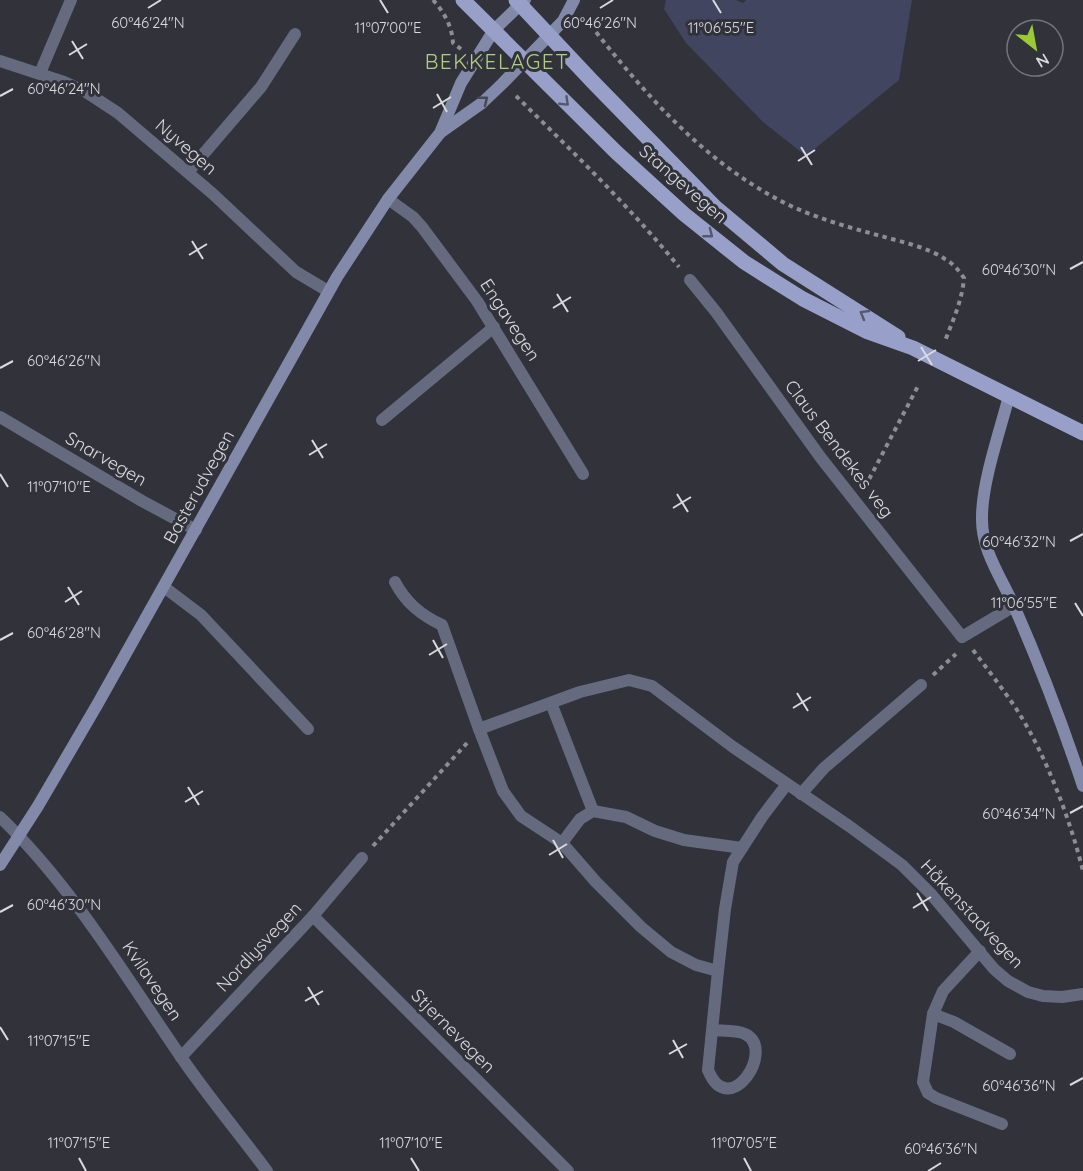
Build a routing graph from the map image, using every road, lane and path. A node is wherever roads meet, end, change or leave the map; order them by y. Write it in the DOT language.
graph roads {
  1 [pos="71,0"];
  2 [pos="433,0"];
  3 [pos="463,0"];
  4 [pos="573,0"];
  5 [pos="521,1"];
  6 [pos="582,14"];
  7 [pos="494,30"];
  8 [pos="295,34"];
  9 [pos="549,35"];
  10 [pos="462,50"];
  11 [pos="0,61"];
  12 [pos="523,62"];
  13 [pos="40,73"];
  14 [pos="516,96"];
  15 [pos="440,133"];
  16 [pos="188,172"];
  17 [pos="388,199"];
  18 [pos="690,280"];
  19 [pos="328,291"];
  20 [pos="494,327"];
  21 [pos="945,341"];
  22 [pos="912,348"];
  23 [pos="918,387"];
  24 [pos="1009,396"];
  25 [pos="0,417"];
  26 [pos="382,420"];
  27 [pos="1083,433"];
  28 [pos="584,474"];
  29 [pos="857,503"];
  30 [pos="196,530"];
  31 [pos="395,582"];
  32 [pos="164,587"];
  33 [pos="1014,606"];
  34 [pos="965,640"];
  35 [pos="921,685"];
  36 [pos="550,703"];
  37 [pos="308,729"];
  38 [pos="479,729"];
  39 [pos="787,784"];
  40 [pos="1083,786"];
  41 [pos="801,794"];
  42 [pos="593,811"];
  43 [pos="0,817"];
  44 [pos="19,837"];
  45 [pos="562,843"];
  46 [pos="742,848"];
  47 [pos="362,858"];
  48 [pos="0,865"];
  49 [pos="1083,871"];
  50 [pos="313,916"];
  51 [pos="980,951"];
  52 [pos="718,971"];
  53 [pos="1083,994"];
  54 [pos="933,1014"];
  55 [pos="712,1030"];
  56 [pos="1010,1054"];
  57 [pos="181,1057"];
  58 [pos="1002,1124"];
  59 [pos="267,1171"];
  60 [pos="568,1171"];
  1 -- 13 [label="street"];
  2 -- 10 [label="path"];
  3 -- 7 [label="main road, Stangevegen"];
  4 -- 9 [label="main road, Basterudvegen"];
  5 -- 7 [label="main road, Basterudvegen"];
  5 -- 9 [label="main road, Stangevegen"];
  6 -- 21 [label="path"];
  7 -- 12 [label="main road, Stangevegen"];
  7 -- 15 [label="main road, Basterudvegen"];
  8 -- 16 [label="street"];
  9 -- 12 [label="main road, Basterudvegen"];
  22 -- 9 [label="main road, Stangevegen, one-way"];
  11 -- 13 [label="street, Nyvegen"];
  15 -- 12 [label="main road, Basterudvegen, one-way"];
  12 -- 22 [label="main road, Stangevegen, one-way"];
  13 -- 16 [label="street, Nyvegen"];
  14 -- 18 [label="path"];
  15 -- 17 [label="main road, Basterudvegen"];
  16 -- 19 [label="street, Nyvegen"];
  17 -- 19 [label="main road, Basterudvegen"];
  17 -- 20 [label="street, Engavegen"];
  18 -- 29 [label="street, Claus Bendekes veg"];
  19 -- 30 [label="main road, Basterudvegen"];
  20 -- 26 [label="street"];
  20 -- 28 [label="street, Engavegen"];
  22 -- 24 [label="main road, Stangevegen"];
  23 -- 29 [label="path"];
  24 -- 27 [label="main road, Stangevegen"];
  24 -- 33 [label="main road"];
  25 -- 30 [label="street, Snarvegen"];
  29 -- 34 [label="street, Claus Bendekes veg"];
  30 -- 32 [label="main road, Basterudvegen"];
  31 -- 38 [label="street"];
  32 -- 37 [label="street"];
  32 -- 44 [label="main road, Basterudvegen"];
  33 -- 34 [label="street"];
  33 -- 40 [label="main road"];
  34 -- 35 [label="path"];
  34 -- 49 [label="path"];
  35 -- 41 [label="street"];
  36 -- 38 [label="street, Håkenstadvegen"];
  36 -- 39 [label="street, Håkenstadvegen"];
  36 -- 42 [label="street"];
  38 -- 45 [label="street"];
  38 -- 47 [label="path"];
  39 -- 41 [label="street, Håkenstadvegen"];
  39 -- 46 [label="street"];
  41 -- 51 [label="street, Håkenstadvegen"];
  42 -- 45 [label="street"];
  42 -- 46 [label="street"];
  43 -- 44 [label="street, Kvilavegen"];
  44 -- 48 [label="main road, Basterudvegen"];
  44 -- 57 [label="street, Kvilavegen"];
  45 -- 52 [label="street"];
  46 -- 52 [label="street"];
  47 -- 50 [label="street, Nordlysvegen"];
  50 -- 57 [label="street, Nordlysvegen"];
  50 -- 60 [label="street, Stjernevegen"];
  51 -- 53 [label="street, Håkenstadvegen"];
  51 -- 54 [label="street"];
  52 -- 55 [label="street"];
  54 -- 56 [label="street"];
  54 -- 58 [label="street"];
  55 -- 55 [label="street"];
  57 -- 59 [label="street, Kvilavegen"];
}
